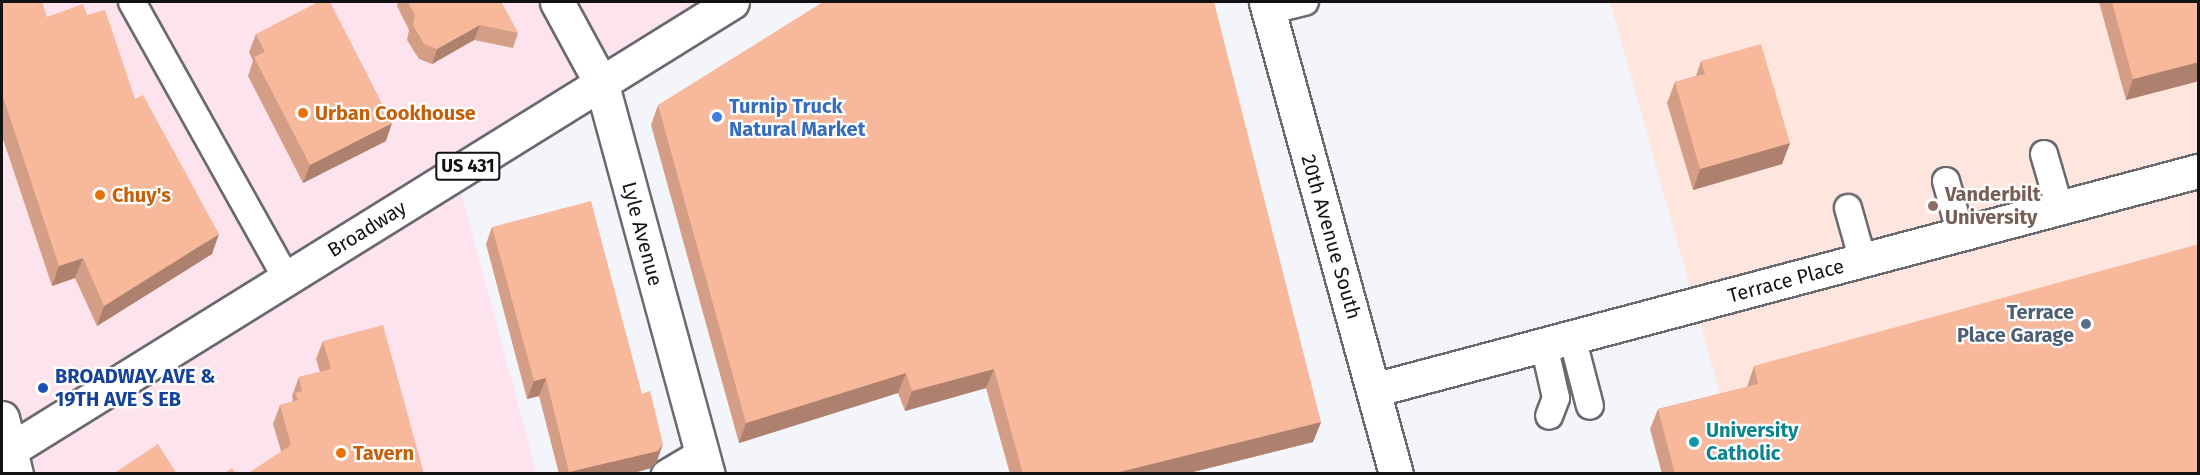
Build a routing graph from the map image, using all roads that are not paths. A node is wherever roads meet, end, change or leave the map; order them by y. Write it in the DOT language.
graph roads {
  1 [pos="132,2"];
  2 [pos="557,2"];
  3 [pos="732,2"];
  4 [pos="1305,2"];
  5 [pos="1267,6"];
  6 [pos="603,84"];
  7 [pos="2044,154"];
  8 [pos="2199,171"];
  9 [pos="1946,181"];
  10 [pos="1848,208"];
  11 [pos="2060,208"];
  12 [pos="1961,235"];
  13 [pos="1863,261"];
  14 [pos="287,279"];
  15 [pos="1558,341"];
  16 [pos="1373,390"];
  17 [pos="1590,406"];
  18 [pos="1549,416"];
  19 [pos="2,418"];
  20 [pos="9,459"];
  21 [pos="705,463"];
  22 [pos="665,474"];
  23 [pos="1396,474"];
  1 -- 14 [label="lane"];
  2 -- 6 [label="street, Lyle Avenue"];
  3 -- 6 [label="street, Broadway / US 431"];
  4 -- 5 [label="lane"];
  5 -- 16 [label="street, 20th Avenue South"];
  6 -- 14 [label="street, Broadway / US 431"];
  6 -- 21 [label="street, Lyle Avenue"];
  7 -- 11 [label="lane"];
  8 -- 11 [label="street, Terrace Place"];
  9 -- 12 [label="lane"];
  10 -- 13 [label="lane"];
  11 -- 12 [label="street, Terrace Place"];
  12 -- 13 [label="street, Terrace Place"];
  13 -- 15 [label="street, Terrace Place"];
  14 -- 20 [label="street, Broadway / US 431"];
  15 -- 16 [label="street, Terrace Place"];
  15 -- 17 [label="lane"];
  15 -- 18 [label="lane"];
  16 -- 23 [label="street, 20th Avenue South"];
  19 -- 20 [label="street"];
  21 -- 22 [label="lane"];
}
